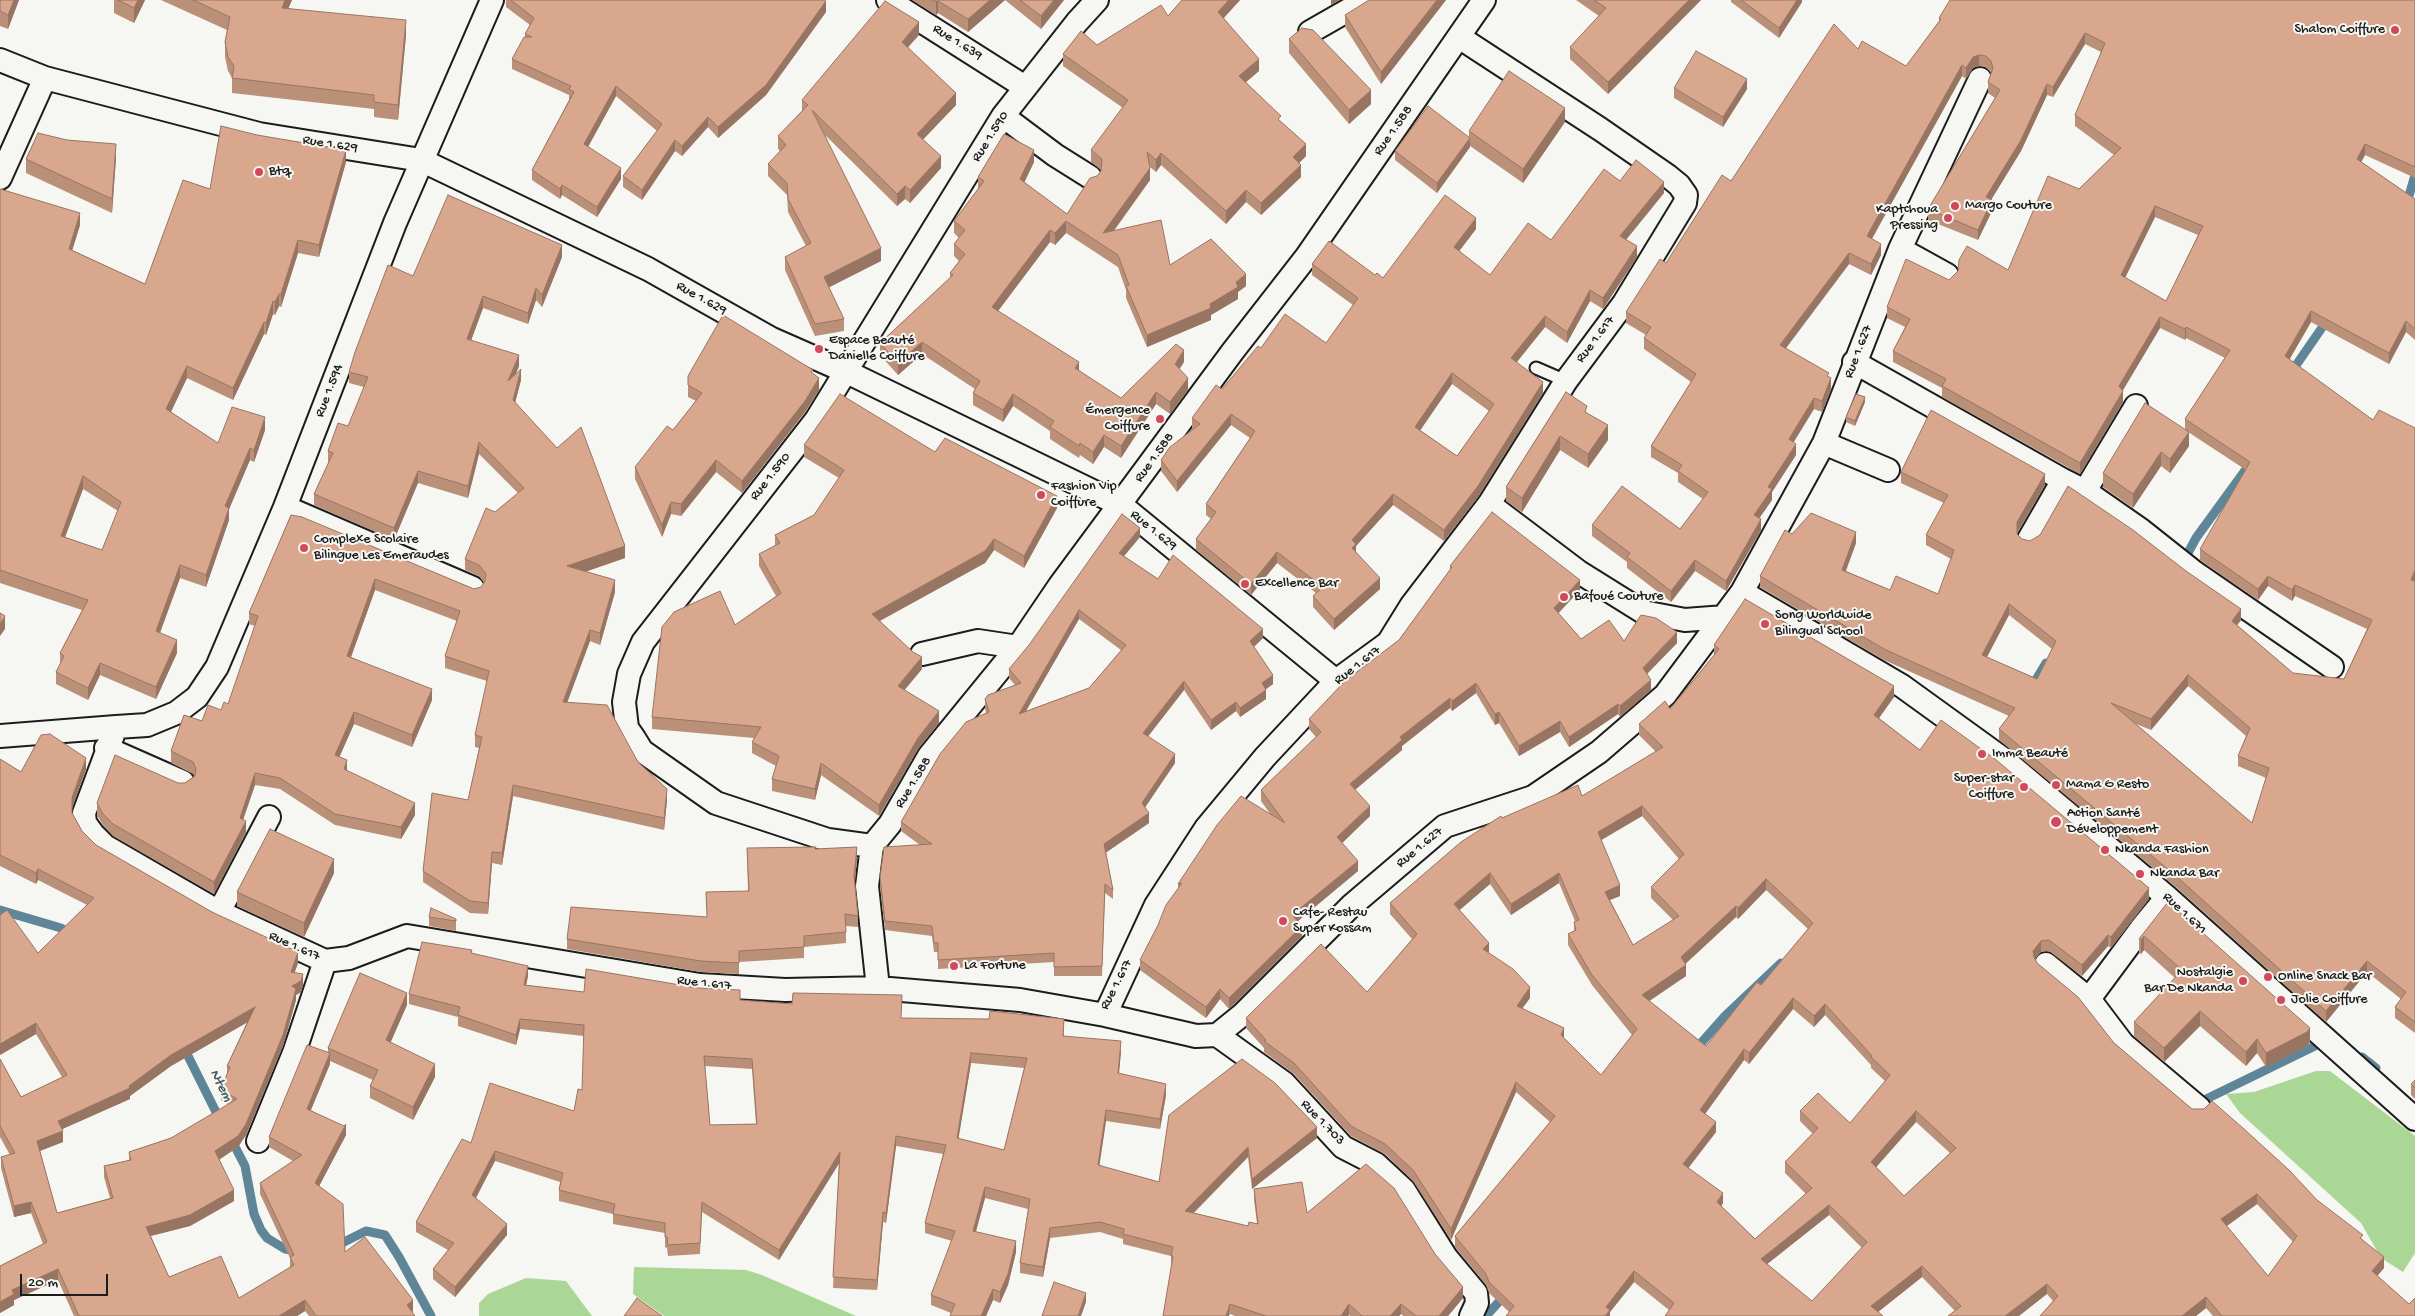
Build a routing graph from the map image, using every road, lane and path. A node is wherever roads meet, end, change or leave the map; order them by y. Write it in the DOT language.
graph roads {
  1 [pos="492,0"];
  2 [pos="888,0"];
  3 [pos="1097,0"];
  4 [pos="1366,0"];
  5 [pos="1484,0"];
  6 [pos="1310,32"];
  7 [pos="1459,37"];
  8 [pos="0,60"];
  9 [pos="45,78"];
  10 [pos="1980,79"];
  11 [pos="1025,87"];
  12 [pos="1003,116"];
  13 [pos="421,160"];
  14 [pos="1090,177"];
  15 [pos="0,178"];
  16 [pos="1900,249"];
  17 [pos="1947,275"];
  18 [pos="1854,362"];
  19 [pos="1536,368"];
  20 [pos="847,372"];
  21 [pos="1566,381"];
  22 [pos="2136,406"];
  23 [pos="1824,443"];
  24 [pos="1888,470"];
  25 [pos="2063,480"];
  26 [pos="2084,491"];
  27 [pos="1489,504"];
  28 [pos="1121,505"];
  29 [pos="285,508"];
  30 [pos="2029,539"];
  31 [pos="473,588"];
  32 [pos="1742,592"];
  33 [pos="1725,617"];
  34 [pos="1018,647"];
  35 [pos="922,654"];
  36 [pos="2332,667"];
  37 [pos="1336,681"];
  38 [pos="116,727"];
  39 [pos="0,736"];
  40 [pos="106,748"];
  41 [pos="183,782"];
  42 [pos="269,817"];
  43 [pos="872,846"];
  44 [pos="2167,897"];
  45 [pos="219,912"];
  46 [pos="325,960"];
  47 [pos="2046,964"];
  48 [pos="878,988"];
  49 [pos="2089,999"];
  50 [pos="1105,1015"];
  51 [pos="1217,1035"];
  52 [pos="2199,1108"];
  53 [pos="2415,1119"];
  54 [pos="258,1141"];
  55 [pos="1471,1316"];
  1 -- 13 [label="street, Rue 1.594"];
  2 -- 11 [label="street, Rue 1.639"];
  3 -- 11 [label="street, Rue 1.590"];
  4 -- 6 [label="street"];
  5 -- 7 [label="street, Rue 1.588"];
  7 -- 21 [label="street, Rue 1.617"];
  7 -- 28 [label="street, Rue 1.588"];
  8 -- 9 [label="street, Rue 1.629"];
  9 -- 13 [label="street, Rue 1.629"];
  9 -- 15 [label="street"];
  10 -- 16 [label="street, Rue 1.627"];
  11 -- 12 [label="street, Rue 1.590"];
  12 -- 14 [label="street"];
  12 -- 20 [label="street, Rue 1.590"];
  13 -- 20 [label="street, Rue 1.629"];
  13 -- 29 [label="street, Rue 1.594"];
  16 -- 17 [label="street"];
  16 -- 18 [label="street, Rue 1.627"];
  18 -- 23 [label="street, Rue 1.627"];
  18 -- 25 [label="street"];
  19 -- 21 [label="lane"];
  20 -- 28 [label="street, Rue 1.629"];
  20 -- 43 [label="street, Rue 1.590"];
  21 -- 27 [label="street, Rue 1.617"];
  22 -- 26 [label="street"];
  23 -- 24 [label="street"];
  23 -- 32 [label="street, Rue 1.627"];
  25 -- 26 [label="street"];
  25 -- 30 [label="street"];
  26 -- 36 [label="street"];
  27 -- 33 [label="street"];
  27 -- 37 [label="street, Rue 1.617"];
  28 -- 34 [label="street, Rue 1.588"];
  28 -- 37 [label="street, Rue 1.629"];
  29 -- 31 [label="street"];
  29 -- 38 [label="street, Rue 1.594"];
  32 -- 33 [label="street, Rue 1.627"];
  32 -- 44 [label="street, Rue 1.671"];
  33 -- 51 [label="street, Rue 1.627"];
  34 -- 35 [label="street"];
  34 -- 43 [label="street, Rue 1.588"];
  37 -- 50 [label="street, Rue 1.617"];
  38 -- 39 [label="street"];
  38 -- 40 [label="street, Rue 1.617"];
  40 -- 41 [label="street"];
  40 -- 45 [label="street, Rue 1.617"];
  42 -- 45 [label="street"];
  43 -- 48 [label="street"];
  44 -- 49 [label="street"];
  44 -- 53 [label="street, Rue 1.671"];
  45 -- 46 [label="street, Rue 1.617"];
  46 -- 48 [label="street, Rue 1.617"];
  46 -- 54 [label="street"];
  47 -- 49 [label="street"];
  48 -- 50 [label="street, Rue 1.617"];
  49 -- 52 [label="street"];
  50 -- 51 [label="street"];
  51 -- 55 [label="street, Rue 1.703"];
}
